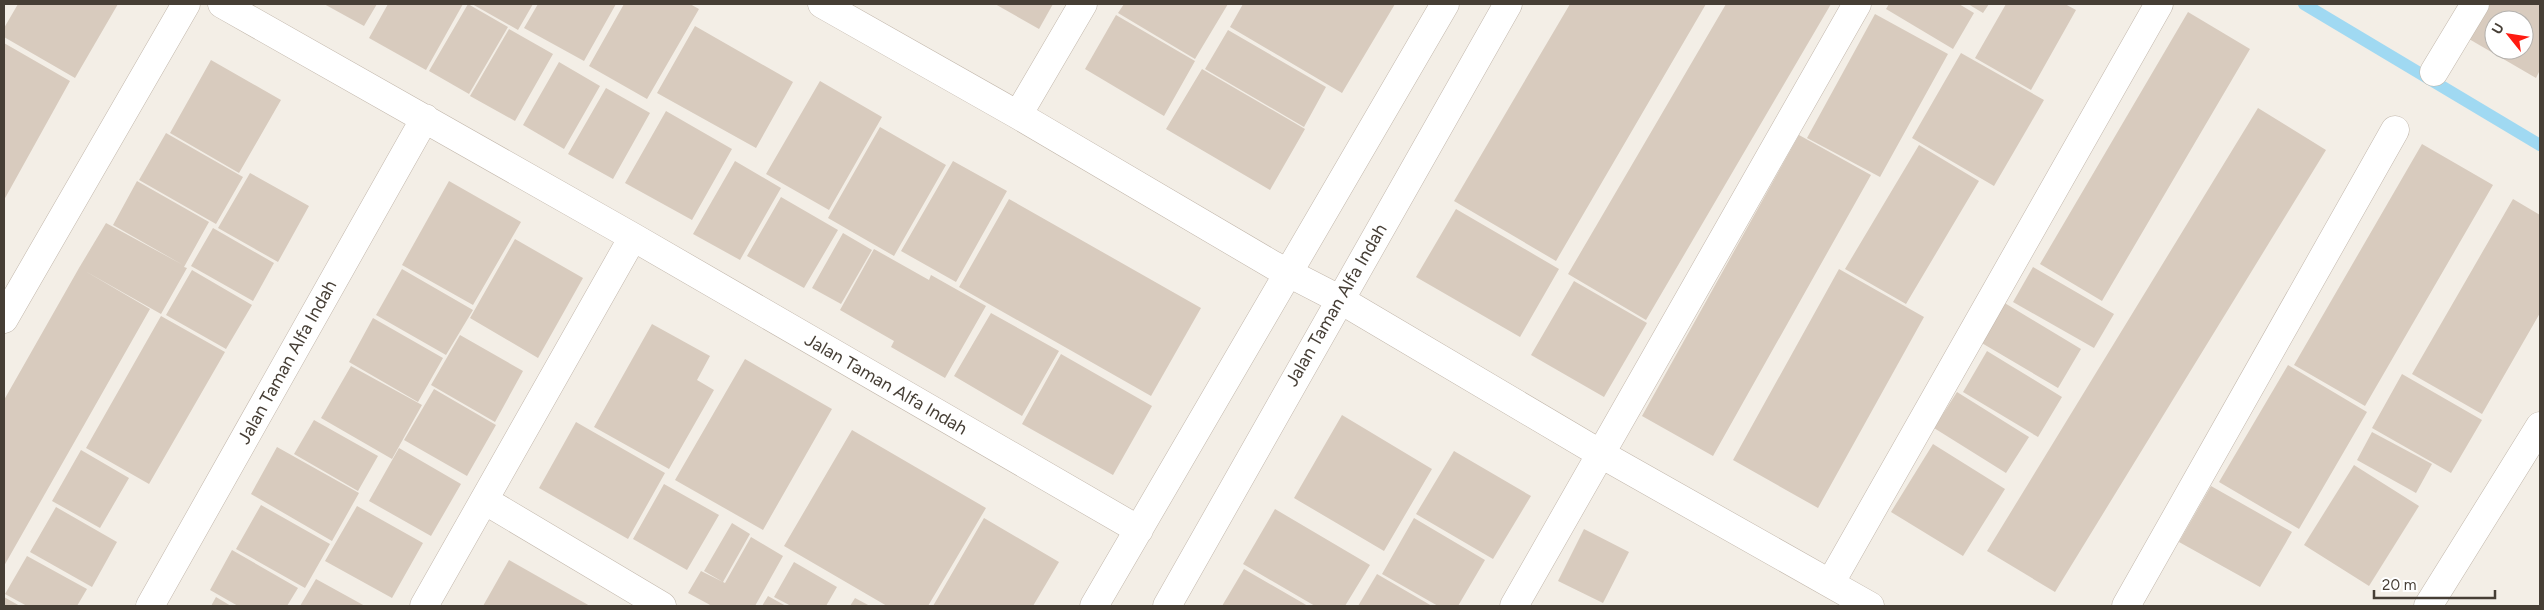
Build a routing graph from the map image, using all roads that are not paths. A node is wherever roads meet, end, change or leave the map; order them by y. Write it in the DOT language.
graph roads {
  1 [pos="186,4"];
  2 [pos="222,4"];
  3 [pos="822,4"];
  4 [pos="1083,4"];
  5 [pos="1445,4"];
  6 [pos="1508,4"];
  7 [pos="1857,4"];
  8 [pos="2159,4"];
  9 [pos="2475,4"];
  10 [pos="2434,72"];
  11 [pos="1018,115"];
  12 [pos="425,118"];
  13 [pos="2395,130"];
  14 [pos="634,237"];
  15 [pos="1281,274"];
  16 [pos="1339,300"];
  17 [pos="4,319"];
  18 [pos="2540,426"];
  19 [pos="1601,454"];
  20 [pos="484,500"];
  21 [pos="1139,530"];
  22 [pos="1831,582"];
  23 [pos="150,606"];
  24 [pos="424,606"];
  25 [pos="662,606"];
  26 [pos="1094,606"];
  27 [pos="1166,606"];
  28 [pos="1514,606"];
  29 [pos="1870,606"];
  30 [pos="2126,606"];
  31 [pos="2428,606"];
  1 -- 17 [label="street"];
  2 -- 12 [label="street, Jalan Taman Alfa Indah"];
  3 -- 11 [label="street"];
  4 -- 11 [label="street"];
  5 -- 15 [label="street"];
  6 -- 16 [label="street, Jalan Taman Alfa Indah"];
  7 -- 19 [label="street"];
  8 -- 22 [label="street"];
  9 -- 10 [label="street"];
  11 -- 15 [label="street"];
  12 -- 14 [label="street, Jalan Taman Alfa Indah"];
  12 -- 23 [label="street, Jalan Taman Alfa Indah"];
  13 -- 30 [label="street"];
  14 -- 20 [label="street"];
  14 -- 21 [label="street, Jalan Taman Alfa Indah"];
  15 -- 16 [label="street"];
  15 -- 21 [label="street"];
  16 -- 19 [label="street"];
  16 -- 27 [label="street, Jalan Taman Alfa Indah"];
  18 -- 31 [label="street"];
  19 -- 22 [label="street"];
  19 -- 28 [label="street"];
  20 -- 24 [label="street"];
  20 -- 25 [label="street"];
  21 -- 26 [label="street"];
  22 -- 29 [label="street"];
}
